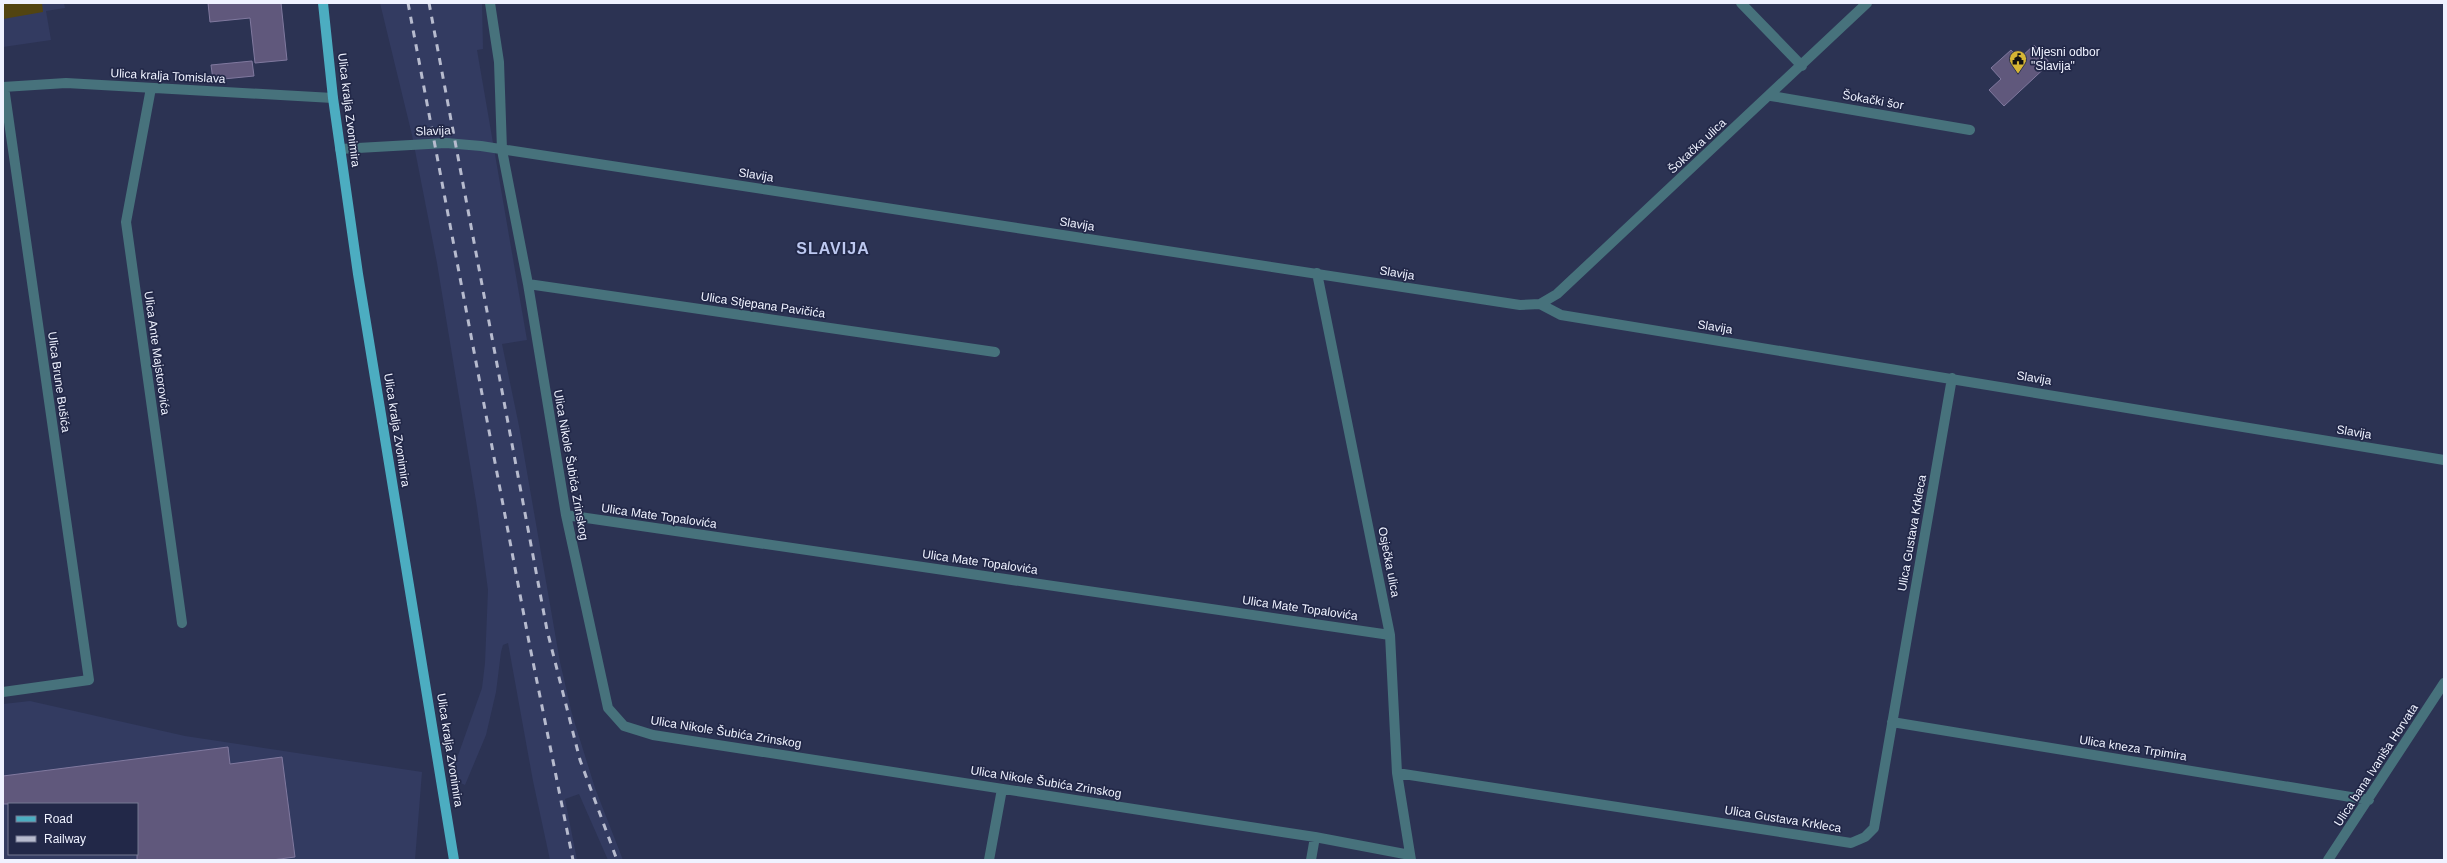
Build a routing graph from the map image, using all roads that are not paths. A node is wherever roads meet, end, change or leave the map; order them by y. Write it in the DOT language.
graph roads {
  1 [pos="323,3"];
  2 [pos="490,3"];
  3 [pos="1741,3"];
  4 [pos="1868,3"];
  5 [pos="1802,66"];
  6 [pos="4,87"];
  7 [pos="151,88"];
  8 [pos="1771,96"];
  9 [pos="332,98"];
  10 [pos="1970,130"];
  11 [pos="340,149"];
  12 [pos="502,150"];
  13 [pos="1318,273"];
  14 [pos="528,284"];
  15 [pos="1540,304"];
  16 [pos="995,352"];
  17 [pos="1952,378"];
  18 [pos="2444,460"];
  19 [pos="566,515"];
  20 [pos="182,623"];
  21 [pos="1390,635"];
  22 [pos="2444,683"];
  23 [pos="3,692"];
  24 [pos="1892,722"];
  25 [pos="1397,773"];
  26 [pos="1002,789"];
  27 [pos="2369,800"];
  28 [pos="1315,837"];
  29 [pos="1410,858"];
  30 [pos="454,860"];
  31 [pos="989,860"];
  32 [pos="1311,860"];
  33 [pos="2328,860"];
  1 -- 9 [label="main road, Ulica kralja Zvonimira"];
  2 -- 12 [label="street, Ulica Nikole Šubića Zrinskog"];
  3 -- 5 [label="street"];
  4 -- 5 [label="street, Šokačka ulica"];
  5 -- 8 [label="street, Šokačka ulica"];
  6 -- 7 [label="street, Ulica kralja Tomislava"];
  6 -- 23 [label="street, Ulica Brune Bušića"];
  7 -- 9 [label="street, Ulica kralja Tomislava"];
  7 -- 20 [label="street, Ulica Ante Majstorovića"];
  8 -- 10 [label="street, Šokački šor"];
  8 -- 15 [label="street, Šokačka ulica"];
  9 -- 11 [label="main road, Ulica kralja Zvonimira"];
  11 -- 12 [label="street, Slavija"];
  11 -- 30 [label="main road, Ulica kralja Zvonimira"];
  12 -- 13 [label="street, Slavija"];
  12 -- 14 [label="street, Ulica Nikole Šubića Zrinskog"];
  13 -- 15 [label="street, Slavija"];
  13 -- 21 [label="street, Osječka ulica"];
  14 -- 16 [label="street, Ulica Stjepana Pavičića"];
  14 -- 19 [label="street, Ulica Nikole Šubića Zrinskog"];
  15 -- 17 [label="street, Slavija"];
  17 -- 18 [label="street, Slavija"];
  17 -- 24 [label="street, Ulica Gustava Krkleca"];
  19 -- 21 [label="street, Ulica Mate Topalovića"];
  19 -- 26 [label="street, Ulica Nikole Šubića Zrinskog"];
  21 -- 25 [label="street, Osječka ulica"];
  22 -- 27 [label="street, Ulica bana Ivaniša Horvata"];
  24 -- 25 [label="street, Ulica Gustava Krkleca"];
  24 -- 27 [label="street, Ulica kneza Trpimira"];
  25 -- 29 [label="street, Osječka ulica"];
  26 -- 28 [label="street, Ulica Nikole Šubića Zrinskog"];
  26 -- 31 [label="street"];
  27 -- 33 [label="street, Ulica bana Ivaniša Horvata"];
  28 -- 29 [label="street, Ulica Nikole Šubića Zrinskog"];
  28 -- 32 [label="street"];
}
